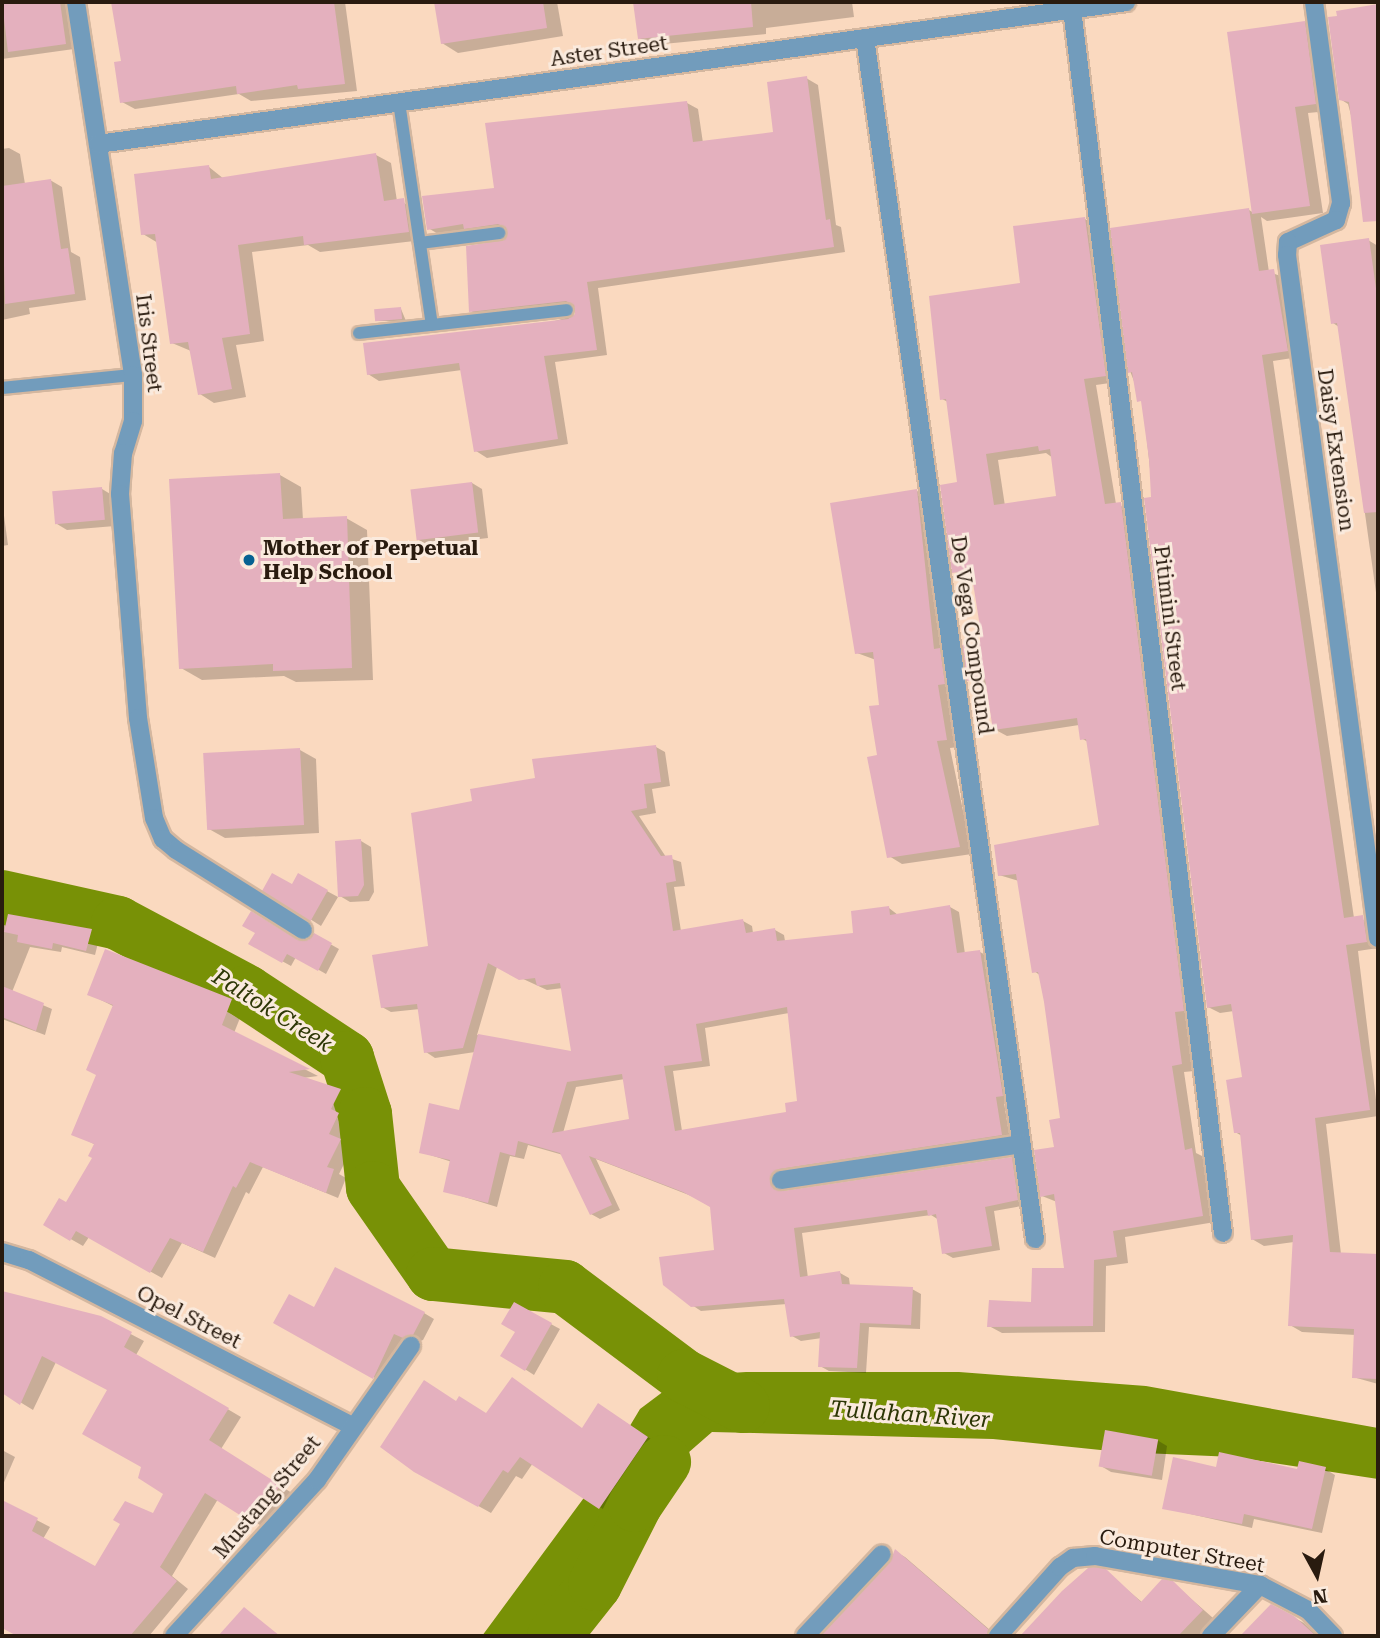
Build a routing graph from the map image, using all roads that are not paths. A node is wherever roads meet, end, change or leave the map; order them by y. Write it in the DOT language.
graph roads {
  1 [pos="76,2"];
  2 [pos="1126,2"];
  3 [pos="1314,2"];
  4 [pos="1072,9"];
  5 [pos="865,38"];
  6 [pos="400,102"];
  7 [pos="98,144"];
  8 [pos="499,233"];
  9 [pos="420,243"];
  10 [pos="567,310"];
  11 [pos="432,325"];
  12 [pos="359,333"];
  13 [pos="133,375"];
  14 [pos="2,388"];
  15 [pos="303,930"];
  16 [pos="1378,937"];
  17 [pos="1021,1144"];
  18 [pos="781,1180"];
  19 [pos="1223,1233"];
  20 [pos="1035,1239"];
  21 [pos="2,1252"];
  22 [pos="411,1346"];
  23 [pos="354,1427"];
  24 [pos="882,1554"];
  25 [pos="1260,1585"];
  26 [pos="174,1636"];
  27 [pos="805,1636"];
  28 [pos="998,1636"];
  29 [pos="1211,1636"];
  30 [pos="1333,1636"];
  1 -- 7 [label="street, Iris Street"];
  2 -- 4 [label="street, Aster Street"];
  3 -- 16 [label="street, Daisy Extension"];
  4 -- 5 [label="street, Aster Street"];
  4 -- 19 [label="street, Pitimini Street"];
  5 -- 6 [label="street, Aster Street"];
  5 -- 17 [label="street, De Vega Compound"];
  6 -- 7 [label="street, Aster Street"];
  6 -- 9 [label="lane"];
  7 -- 13 [label="street, Iris Street"];
  8 -- 9 [label="lane"];
  9 -- 11 [label="lane"];
  10 -- 11 [label="lane"];
  11 -- 12 [label="lane"];
  13 -- 14 [label="lane"];
  13 -- 15 [label="street, Iris Street"];
  17 -- 18 [label="street"];
  17 -- 20 [label="street, De Vega Compound"];
  21 -- 23 [label="street, Opel Street"];
  22 -- 23 [label="street, Mustang Street"];
  23 -- 26 [label="street, Mustang Street"];
  24 -- 27 [label="street"];
  25 -- 28 [label="street, Computer Street"];
  25 -- 29 [label="street"];
  25 -- 30 [label="street, Computer Street"];
}
